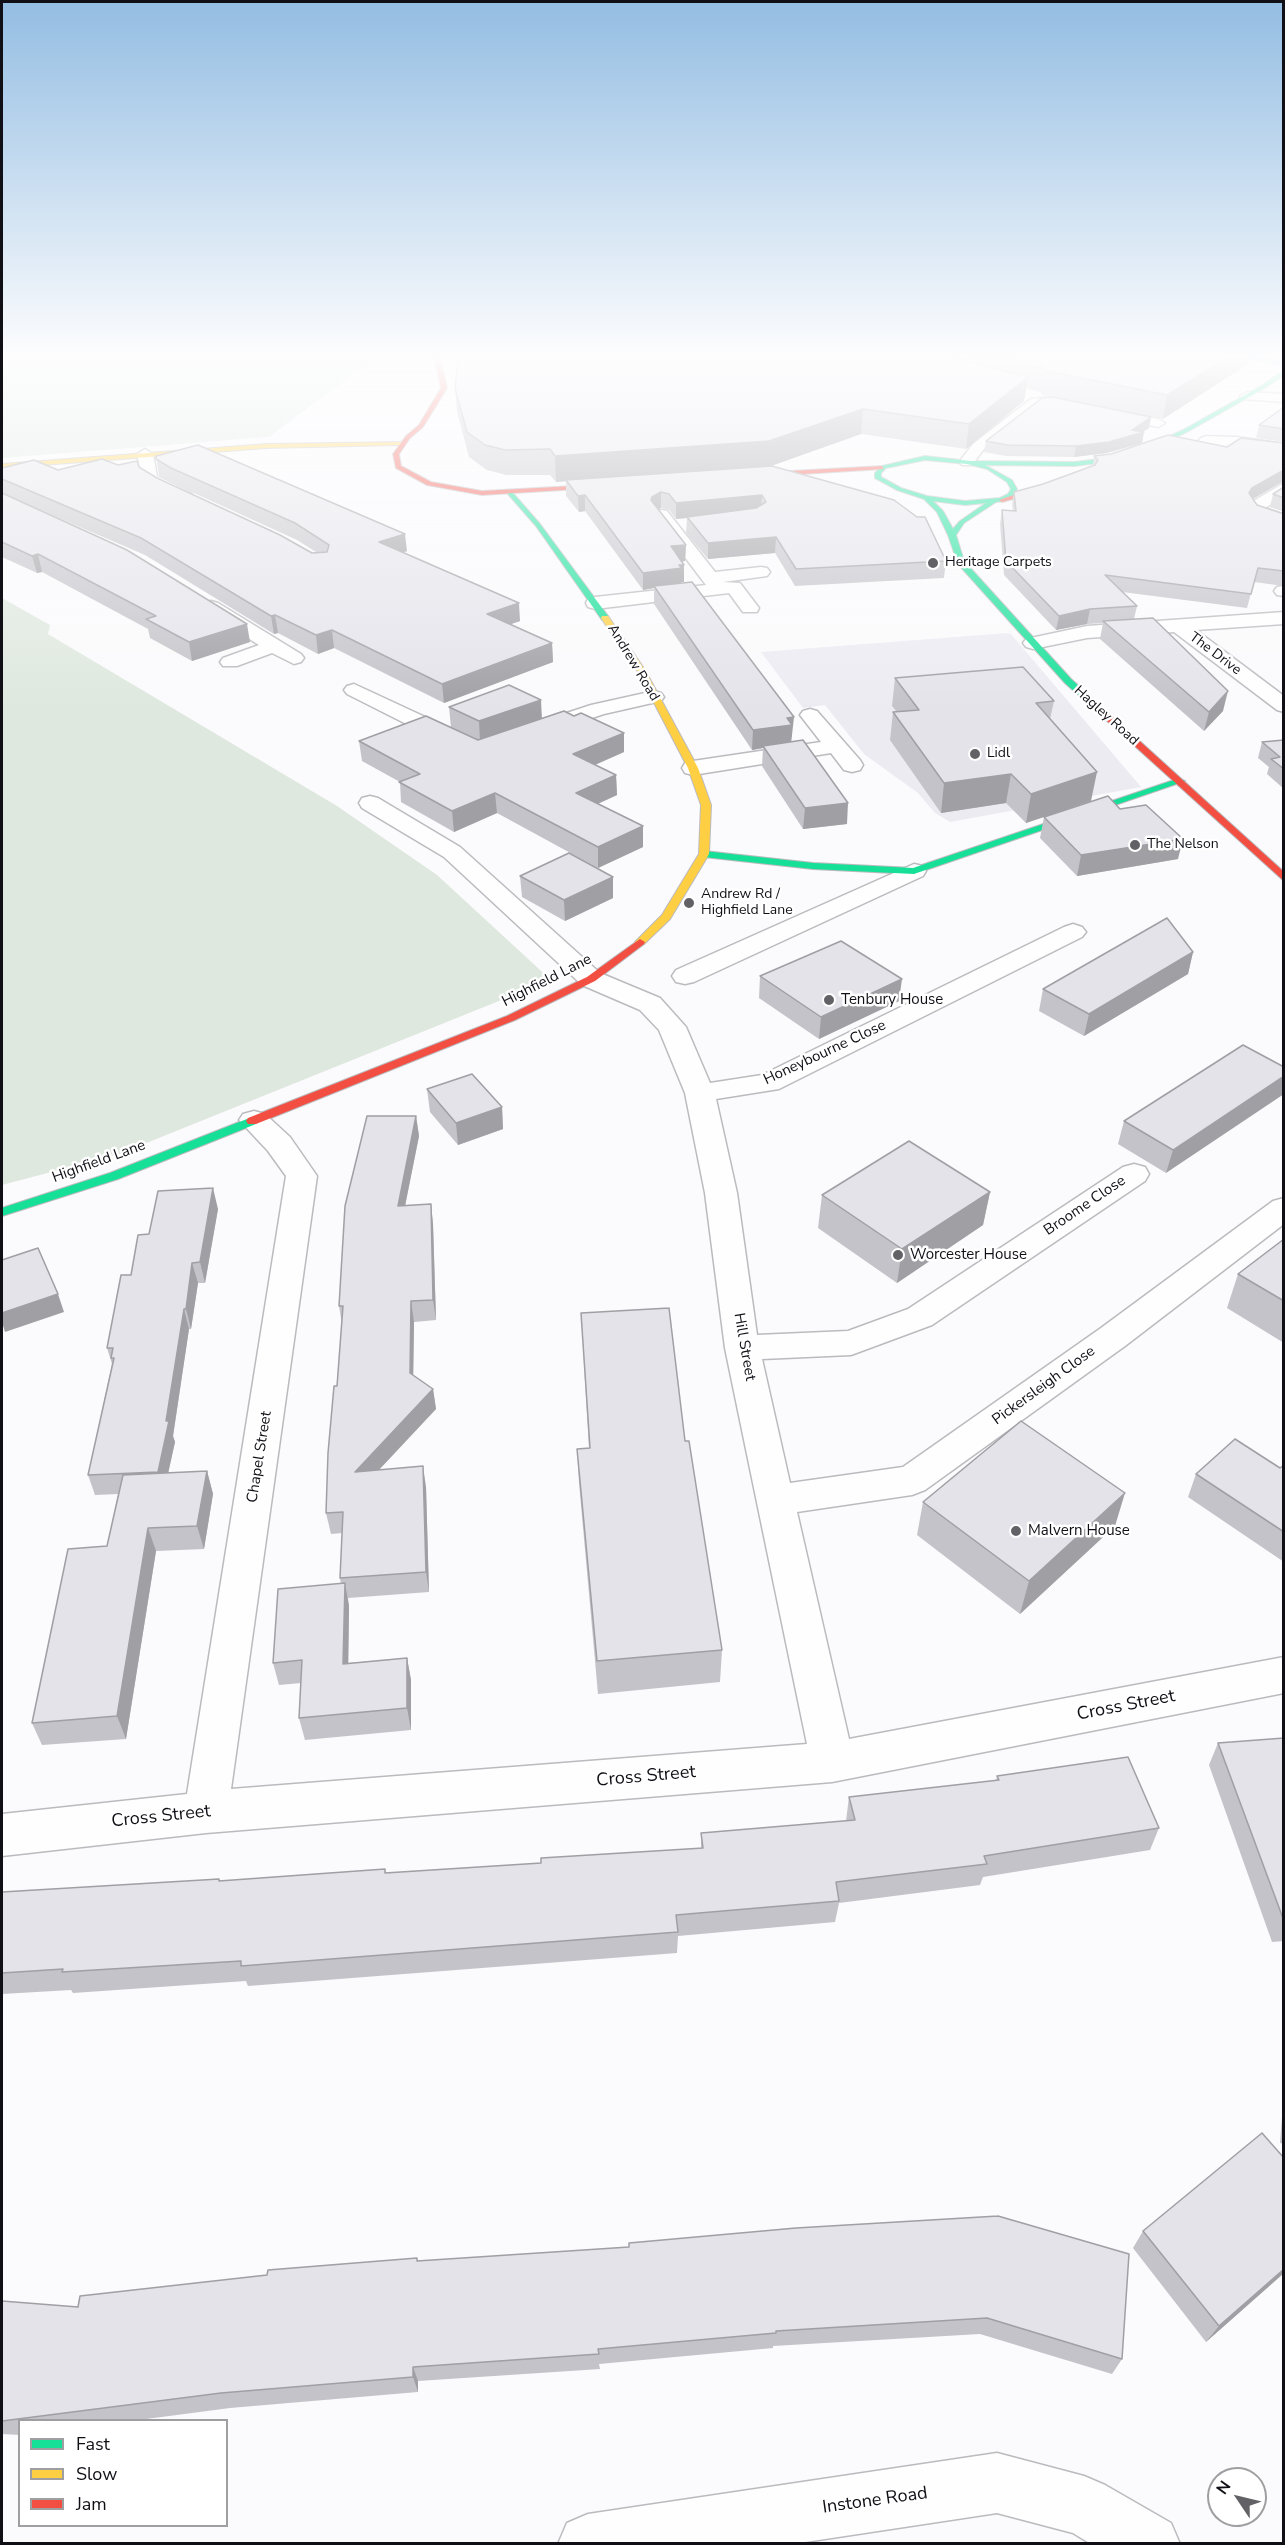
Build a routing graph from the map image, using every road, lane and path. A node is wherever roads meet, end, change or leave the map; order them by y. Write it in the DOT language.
graph roads {
  1 [pos="149,475"];
  2 [pos="412,475"];
  3 [pos="767,475"];
  4 [pos="794,475"];
  5 [pos="878,475"];
  6 [pos="1001,475"];
  7 [pos="1083,475"];
  8 [pos="739,476"];
  9 [pos="620,485"];
  10 [pos="1284,488"];
  11 [pos="899,489"];
  12 [pos="510,493"];
  13 [pos="926,498"];
  14 [pos="997,501"];
  15 [pos="197,502"];
  16 [pos="1284,521"];
  17 [pos="692,525"];
  18 [pos="952,535"];
  19 [pos="761,572"];
  20 [pos="715,583"];
  21 [pos="194,597"];
  22 [pos="595,603"];
  23 [pos="750,608"];
  24 [pos="1284,618"];
  25 [pos="1178,626"];
  26 [pos="1032,643"];
  27 [pos="273,646"];
  28 [pos="294,658"];
  29 [pos="230,662"];
  30 [pos="654,697"];
  31 [pos="359,699"];
  32 [pos="1284,706"];
  33 [pos="810,715"];
  34 [pos="522,736"];
  35 [pos="470,746"];
  36 [pos="835,746"];
  37 [pos="852,765"];
  38 [pos="693,768"];
  39 [pos="1180,781"];
  40 [pos="370,803"];
  41 [pos="704,854"];
  42 [pos="914,870"];
  43 [pos="1284,878"];
  44 [pos="1073,932"];
  45 [pos="685,976"];
  46 [pos="591,979"];
  47 [pos="699,1093"];
  48 [pos="254,1120"];
  49 [pos="1134,1174"];
  50 [pos="1284,1208"];
  51 [pos="2,1212"];
  52 [pos="742,1348"];
  53 [pos="776,1500"];
  54 [pos="1284,1675"];
  55 [pos="832,1762"];
  56 [pos="206,1812"];
  57 [pos="2,1835"];
  58 [pos="588,2544"];
  59 [pos="1150,2544"];
  1 -- 15 [label="street"];
  2 -- 12 [label="main road"];
  3 -- 8 [label="main road"];
  4 -- 11 [label="main road"];
  5 -- 11 [label="main road"];
  6 -- 14 [label="main road"];
  7 -- 14 [label="main road"];
  9 -- 12 [label="main road"];
  10 -- 16 [label="street"];
  11 -- 13 [label="main road"];
  12 -- 22 [label="main road, Andrew Road"];
  13 -- 14 [label="main road"];
  13 -- 18 [label="main road, Hagley Road"];
  14 -- 18 [label="main road"];
  17 -- 20 [label="street"];
  18 -- 26 [label="main road, Hagley Road"];
  19 -- 20 [label="street"];
  20 -- 22 [label="street"];
  20 -- 23 [label="street"];
  21 -- 27 [label="street"];
  22 -- 30 [label="main road, Andrew Road"];
  24 -- 25 [label="street"];
  25 -- 26 [label="street, The Drive"];
  25 -- 32 [label="street, The Drive"];
  26 -- 39 [label="main road, Hagley Road"];
  27 -- 28 [label="street"];
  27 -- 29 [label="street"];
  30 -- 34 [label="street"];
  30 -- 38 [label="main road, Andrew Road"];
  31 -- 35 [label="street"];
  33 -- 36 [label="street"];
  36 -- 37 [label="street"];
  36 -- 38 [label="street"];
  38 -- 41 [label="main road, Andrew Road"];
  39 -- 42 [label="main road"];
  39 -- 43 [label="main road, Hagley Road"];
  40 -- 46 [label="street, Hill Street"];
  41 -- 42 [label="main road"];
  41 -- 46 [label="main road, Highfield Lane"];
  42 -- 45 [label="street"];
  44 -- 47 [label="street, Honeybourne Close"];
  46 -- 47 [label="street, Hill Street"];
  46 -- 48 [label="main road, Highfield Lane"];
  47 -- 52 [label="street, Hill Street"];
  48 -- 51 [label="main road, Highfield Lane"];
  48 -- 56 [label="street, Chapel Street"];
  49 -- 52 [label="street, Broome Close"];
  50 -- 53 [label="street, Pickersleigh Close"];
  52 -- 53 [label="street, Hill Street"];
  53 -- 55 [label="street, Hill Street"];
  54 -- 55 [label="street, Cross Street"];
  55 -- 56 [label="street, Cross Street"];
  56 -- 57 [label="street, Cross Street"];
  58 -- 59 [label="street, Instone Road"];
}
